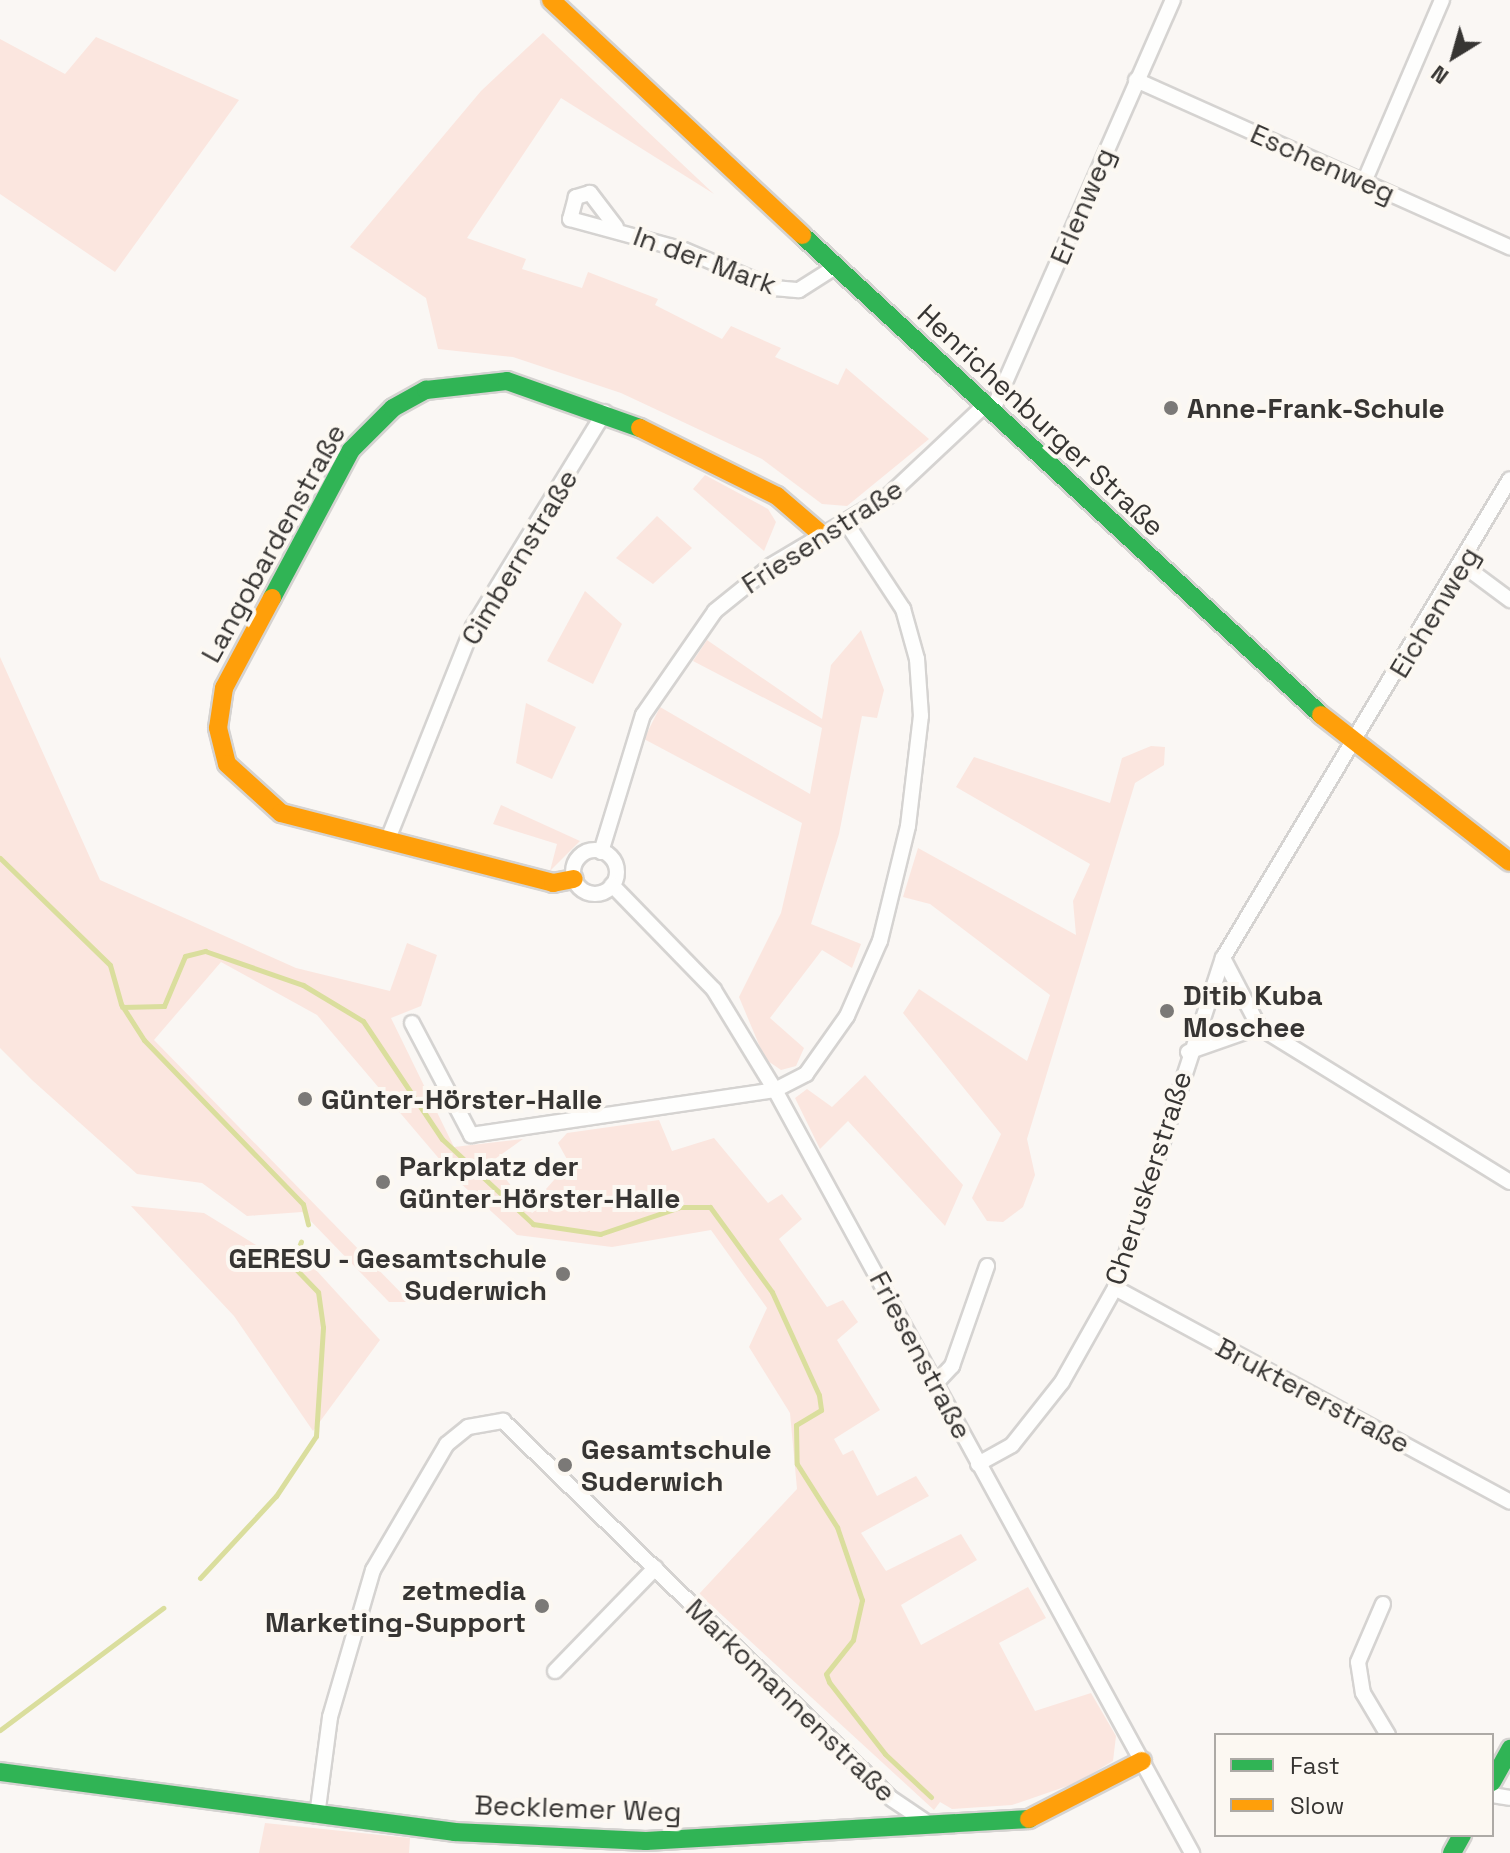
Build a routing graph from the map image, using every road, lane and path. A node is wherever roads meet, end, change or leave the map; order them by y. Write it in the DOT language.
graph roads {
  1 [pos="551,0"];
  2 [pos="1173,0"];
  3 [pos="1442,0"];
  4 [pos="1136,80"];
  5 [pos="1364,182"];
  6 [pos="616,227"];
  7 [pos="1510,247"];
  8 [pos="837,266"];
  9 [pos="988,409"];
  10 [pos="605,412"];
  11 [pos="1510,479"];
  12 [pos="847,524"];
  13 [pos="821,534"];
  14 [pos="1463,565"];
  15 [pos="1510,600"];
  16 [pos="1355,743"];
  17 [pos="388,839"];
  18 [pos="601,852"];
  19 [pos="1510,862"];
  20 [pos="574,879"];
  21 [pos="612,885"];
  22 [pos="1223,958"];
  23 [pos="412,1023"];
  24 [pos="1259,1027"];
  25 [pos="1188,1052"];
  26 [pos="775,1090"];
  27 [pos="1510,1182"];
  28 [pos="987,1266"];
  29 [pos="1115,1288"];
  30 [pos="938,1381"];
  31 [pos="978,1464"];
  32 [pos="1510,1502"];
  33 [pos="655,1568"];
  34 [pos="1383,1604"];
  35 [pos="555,1671"];
  36 [pos="1387,1733"];
  37 [pos="1510,1749"];
  38 [pos="1142,1761"];
  39 [pos="0,1772"];
  40 [pos="1494,1778"];
  41 [pos="317,1816"];
  42 [pos="932,1827"];
  43 [pos="1192,1853"];
  1 -- 8 [label="street, Henrichenburger Straße"];
  2 -- 4 [label="street, Erlenweg"];
  3 -- 5 [label="street"];
  4 -- 5 [label="street, Eschenweg"];
  4 -- 9 [label="street, Erlenweg"];
  5 -- 7 [label="street, Eschenweg"];
  6 -- 8 [label="street, In der Mark"];
  8 -- 9 [label="street, Henrichenburger Straße"];
  9 -- 12 [label="street, Friesenstraße"];
  9 -- 16 [label="street, Henrichenburger Straße"];
  10 -- 13 [label="street, Langobardenstraße"];
  10 -- 17 [label="street, Cimbernstraße"];
  10 -- 17 [label="street, Langobardenstraße"];
  11 -- 14 [label="street, Eichenweg"];
  12 -- 13 [label="street, Friesenstraße"];
  12 -- 26 [label="street"];
  13 -- 18 [label="street, Friesenstraße"];
  14 -- 15 [label="street"];
  14 -- 16 [label="street, Eichenweg"];
  16 -- 19 [label="street, Henrichenburger Straße"];
  16 -- 22 [label="street, Cheruskerstraße"];
  17 -- 20 [label="street, Langobardenstraße"];
  18 -- 20 [label="street"];
  18 -- 21 [label="street"];
  20 -- 21 [label="street"];
  21 -- 26 [label="street, Friesenstraße"];
  22 -- 24 [label="street"];
  22 -- 25 [label="street, Cheruskerstraße"];
  23 -- 26 [label="street"];
  24 -- 25 [label="street"];
  24 -- 27 [label="street"];
  25 -- 29 [label="street, Cheruskerstraße"];
  26 -- 30 [label="street, Friesenstraße"];
  28 -- 30 [label="street"];
  29 -- 31 [label="street, Cheruskerstraße"];
  29 -- 32 [label="street, Bruktererstraße"];
  30 -- 31 [label="street, Friesenstraße"];
  31 -- 38 [label="street, Friesenstraße"];
  33 -- 35 [label="street"];
  33 -- 41 [label="street, Markomannenstraße"];
  33 -- 42 [label="street, Markomannenstraße"];
  34 -- 36 [label="street"];
  37 -- 40 [label="street"];
  38 -- 42 [label="street, Becklemer Weg"];
  38 -- 43 [label="street, Friesenstraße"];
  39 -- 41 [label="street, Becklemer Weg"];
  41 -- 42 [label="street, Becklemer Weg"];
}
